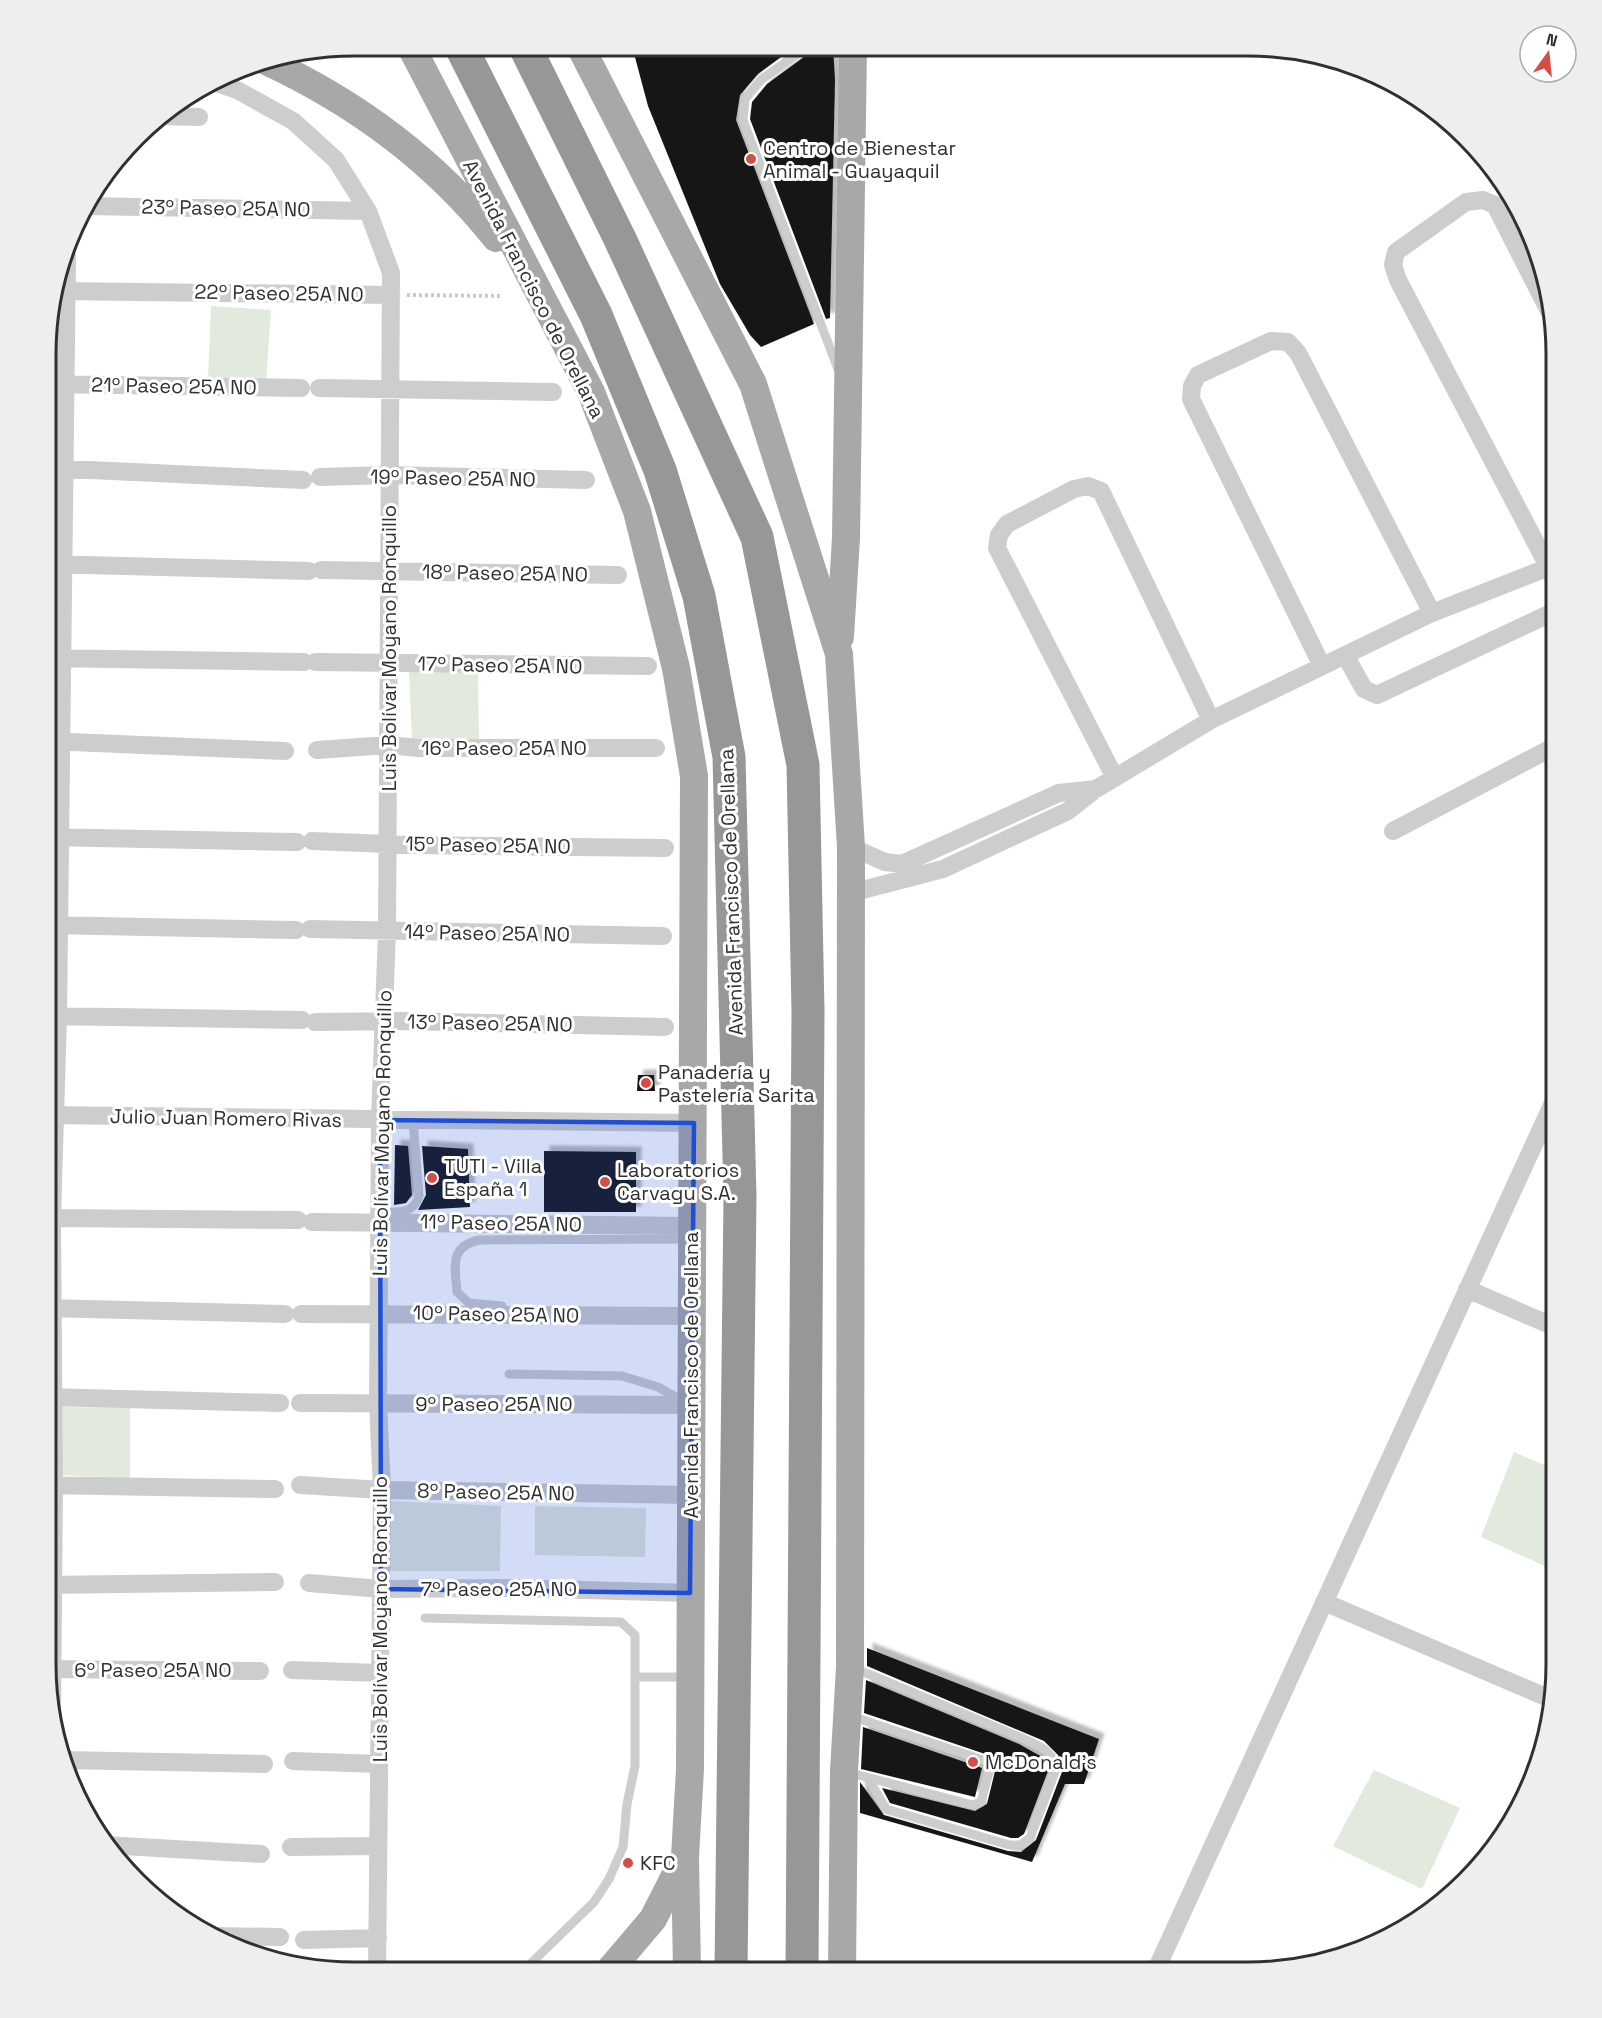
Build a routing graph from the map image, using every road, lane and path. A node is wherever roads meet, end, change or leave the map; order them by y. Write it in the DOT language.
graph roads {
  1 [pos="416,56"];
  2 [pos="466,56"];
  3 [pos="529,56"];
  4 [pos="585,56"];
  5 [pos="794,56"];
  6 [pos="853,56"];
  7 [pos="277,66"];
  8 [pos="223,85"];
  9 [pos="173,116"];
  10 [pos="199,117"];
  11 [pos="94,206"];
  12 [pos="368,211"];
  13 [pos="533,284"];
  14 [pos="62,291"];
  15 [pos="391,295"];
  16 [pos="1541,295"];
  17 [pos="503,296"];
  18 [pos="61,298"];
  19 [pos="57,384"];
  20 [pos="390,389"];
  21 [pos="553,392"];
  22 [pos="848,397"];
  23 [pos="56,468"];
  24 [pos="390,475"];
  25 [pos="586,480"];
  26 [pos="1546,553"];
  27 [pos="56,564"];
  28 [pos="1546,569"];
  29 [pos="389,570"];
  30 [pos="618,575"];
  31 [pos="1432,613"];
  32 [pos="1546,615"];
  33 [pos="839,654"];
  34 [pos="1345,655"];
  35 [pos="56,658"];
  36 [pos="388,663"];
  37 [pos="648,666"];
  38 [pos="1322,666"];
  39 [pos="1211,720"];
  40 [pos="56,740"];
  41 [pos="388,745"];
  42 [pos="656,748"];
  43 [pos="317,750"];
  44 [pos="285,751"];
  45 [pos="1546,751"];
  46 [pos="1115,778"];
  47 [pos="1393,831"];
  48 [pos="56,837"];
  49 [pos="387,843"];
  50 [pos="851,847"];
  51 [pos="665,848"];
  52 [pos="905,872"];
  53 [pos="851,892"];
  54 [pos="56,925"];
  55 [pos="387,931"];
  56 [pos="663,936"];
  57 [pos="56,1016"];
  58 [pos="384,1022"];
  59 [pos="665,1027"];
  60 [pos="56,1115"];
  61 [pos="1546,1118"];
  62 [pos="380,1120"];
  63 [pos="413,1120"];
  64 [pos="694,1123"];
  65 [pos="380,1217"];
  66 [pos="56,1218"];
  67 [pos="691,1233"];
  68 [pos="1467,1288"];
  69 [pos="56,1308"];
  70 [pos="691,1312"];
  71 [pos="379,1313"];
  72 [pos="1546,1323"];
  73 [pos="509,1374"];
  74 [pos="56,1397"];
  75 [pos="280,1403"];
  76 [pos="300,1403"];
  77 [pos="378,1403"];
  78 [pos="689,1405"];
  79 [pos="56,1485"];
  80 [pos="300,1485"];
  81 [pos="275,1489"];
  82 [pos="382,1490"];
  83 [pos="691,1495"];
  84 [pos="274,1582"];
  85 [pos="309,1583"];
  86 [pos="56,1585"];
  87 [pos="381,1589"];
  88 [pos="690,1593"];
  89 [pos="1324,1602"];
  90 [pos="425,1618"];
  91 [pos="850,1666"];
  92 [pos="56,1669"];
  93 [pos="292,1670"];
  94 [pos="260,1671"];
  95 [pos="380,1673"];
  96 [pos="636,1677"];
  97 [pos="690,1677"];
  98 [pos="1545,1696"];
  99 [pos="849,1715"];
  100 [pos="71,1760"];
  101 [pos="294,1761"];
  102 [pos="264,1764"];
  103 [pos="379,1764"];
  104 [pos="856,1774"];
  105 [pos="117,1846"];
  106 [pos="378,1846"];
  107 [pos="291,1847"];
  108 [pos="261,1854"];
  109 [pos="685,1857"];
  110 [pos="232,1936"];
  111 [pos="280,1937"];
  112 [pos="378,1938"];
  113 [pos="304,1941"];
  114 [pos="377,1962"];
  115 [pos="532,1962"];
  116 [pos="616,1962"];
  117 [pos="687,1962"];
  118 [pos="731,1962"];
  119 [pos="802,1962"];
  120 [pos="843,1962"];
  121 [pos="1160,1962"];
  1 -- 13 [label="main road, Avenida Francisco de Orellana"];
  2 -- 118 [label="highway, Avenida Francisco de Orellana"];
  3 -- 119 [label="highway"];
  4 -- 33 [label="main road"];
  5 -- 22 [label="lane"];
  6 -- 22 [label="main road"];
  7 -- 13 [label="main road"];
  8 -- 12 [label="street, Luis Bolívar Moyano Ronquillo"];
  9 -- 10 [label="street"];
  11 -- 12 [label="street, 23º Paseo 25A NO"];
  12 -- 15 [label="street, Luis Bolívar Moyano Ronquillo"];
  13 -- 64 [label="main road, Avenida Francisco de Orellana"];
  14 -- 15 [label="street, 22º Paseo 25A NO"];
  15 -- 17 [label="path, 22º Paseo 25A NO"];
  15 -- 20 [label="street, Luis Bolívar Moyano Ronquillo"];
  16 -- 26 [label="street"];
  18 -- 19 [label="street"];
  19 -- 20 [label="street, 21º Paseo 25A NO"];
  19 -- 23 [label="street"];
  20 -- 21 [label="street, 21º Paseo 25A NO"];
  20 -- 24 [label="street, Luis Bolívar Moyano Ronquillo"];
  22 -- 33 [label="main road"];
  23 -- 24 [label="street, 19º Paseo 25A NO"];
  24 -- 25 [label="street, 19º Paseo 25A NO"];
  24 -- 29 [label="street, Luis Bolívar Moyano Ronquillo"];
  27 -- 29 [label="street, 18º Paseo 25A NO"];
  28 -- 31 [label="street"];
  29 -- 30 [label="street, 18º Paseo 25A NO"];
  29 -- 36 [label="street, Luis Bolívar Moyano Ronquillo"];
  31 -- 34 [label="street"];
  31 -- 38 [label="street"];
  32 -- 34 [label="street"];
  33 -- 50 [label="main road"];
  34 -- 38 [label="street"];
  35 -- 36 [label="street, 17º Paseo 25A NO"];
  36 -- 37 [label="street, 17º Paseo 25A NO"];
  36 -- 41 [label="street, Luis Bolívar Moyano Ronquillo"];
  38 -- 39 [label="street"];
  39 -- 46 [label="street"];
  39 -- 46 [label="street"];
  40 -- 44 [label="street"];
  41 -- 42 [label="street, 16º Paseo 25A NO"];
  41 -- 43 [label="street, 16º Paseo 25A NO"];
  41 -- 49 [label="street, Luis Bolívar Moyano Ronquillo"];
  45 -- 47 [label="street"];
  46 -- 52 [label="street"];
  48 -- 49 [label="street, 15º Paseo 25A NO"];
  49 -- 51 [label="street, 15º Paseo 25A NO"];
  49 -- 55 [label="street, Luis Bolívar Moyano Ronquillo"];
  50 -- 52 [label="street"];
  50 -- 53 [label="main road"];
  52 -- 53 [label="street"];
  53 -- 91 [label="main road"];
  54 -- 55 [label="street, 14º Paseo 25A NO"];
  55 -- 56 [label="street, 14º Paseo 25A NO"];
  55 -- 58 [label="street, Luis Bolívar Moyano Ronquillo"];
  57 -- 58 [label="street, 13º Paseo 25A NO"];
  58 -- 59 [label="street, 13º Paseo 25A NO"];
  58 -- 62 [label="street, Luis Bolívar Moyano Ronquillo"];
  60 -- 62 [label="street, Julio Juan Romero Rivas"];
  61 -- 68 [label="street"];
  62 -- 63 [label="street, Julio Juan Romero Rivas"];
  62 -- 65 [label="street, Luis Bolívar Moyano Ronquillo"];
  63 -- 64 [label="street, Julio Juan Romero Rivas"];
  63 -- 65 [label="lane"];
  64 -- 67 [label="main road, Avenida Francisco de Orellana"];
  65 -- 66 [label="street, 11º Paseo 25A NO"];
  65 -- 67 [label="street, 11º Paseo 25A NO"];
  65 -- 71 [label="street, Luis Bolívar Moyano Ronquillo"];
  67 -- 70 [label="main road, Avenida Francisco de Orellana"];
  67 -- 70 [label="lane"];
  68 -- 72 [label="street"];
  68 -- 89 [label="street"];
  69 -- 71 [label="street, 10º Paseo 25A NO"];
  70 -- 71 [label="street, 10º Paseo 25A NO"];
  70 -- 78 [label="main road, Avenida Francisco de Orellana"];
  71 -- 77 [label="street, Luis Bolívar Moyano Ronquillo"];
  73 -- 78 [label="lane"];
  74 -- 75 [label="street"];
  76 -- 77 [label="street, 9º Paseo 25A NO"];
  77 -- 78 [label="street, 9º Paseo 25A NO"];
  77 -- 82 [label="street, Luis Bolívar Moyano Ronquillo"];
  78 -- 83 [label="main road, Avenida Francisco de Orellana"];
  79 -- 81 [label="street"];
  80 -- 82 [label="street, 8º Paseo 25A NO"];
  82 -- 83 [label="street, 8º Paseo 25A NO"];
  82 -- 87 [label="street, Luis Bolívar Moyano Ronquillo"];
  83 -- 88 [label="main road, Avenida Francisco de Orellana"];
  84 -- 86 [label="street"];
  85 -- 87 [label="street, 7º Paseo 25A NO"];
  87 -- 88 [label="street, 7º Paseo 25A NO"];
  87 -- 95 [label="street, Luis Bolívar Moyano Ronquillo"];
  88 -- 97 [label="main road, Avenida Francisco de Orellana"];
  89 -- 98 [label="street"];
  89 -- 121 [label="street"];
  90 -- 96 [label="lane"];
  91 -- 99 [label="main road"];
  91 -- 104 [label="lane"];
  92 -- 94 [label="street, 6º Paseo 25A NO"];
  93 -- 95 [label="street"];
  95 -- 103 [label="street, Luis Bolívar Moyano Ronquillo"];
  96 -- 97 [label="lane"];
  96 -- 115 [label="lane"];
  97 -- 109 [label="main road, Avenida Francisco de Orellana"];
  99 -- 104 [label="main road"];
  99 -- 104 [label="lane"];
  100 -- 102 [label="street"];
  101 -- 103 [label="street"];
  103 -- 106 [label="street, Luis Bolívar Moyano Ronquillo"];
  104 -- 120 [label="main road"];
  105 -- 108 [label="street"];
  106 -- 107 [label="street"];
  106 -- 112 [label="street, Luis Bolívar Moyano Ronquillo"];
  109 -- 116 [label="main road"];
  109 -- 117 [label="main road, Avenida Francisco de Orellana"];
  110 -- 111 [label="street"];
  112 -- 113 [label="street"];
  112 -- 114 [label="street, Luis Bolívar Moyano Ronquillo"];
}
